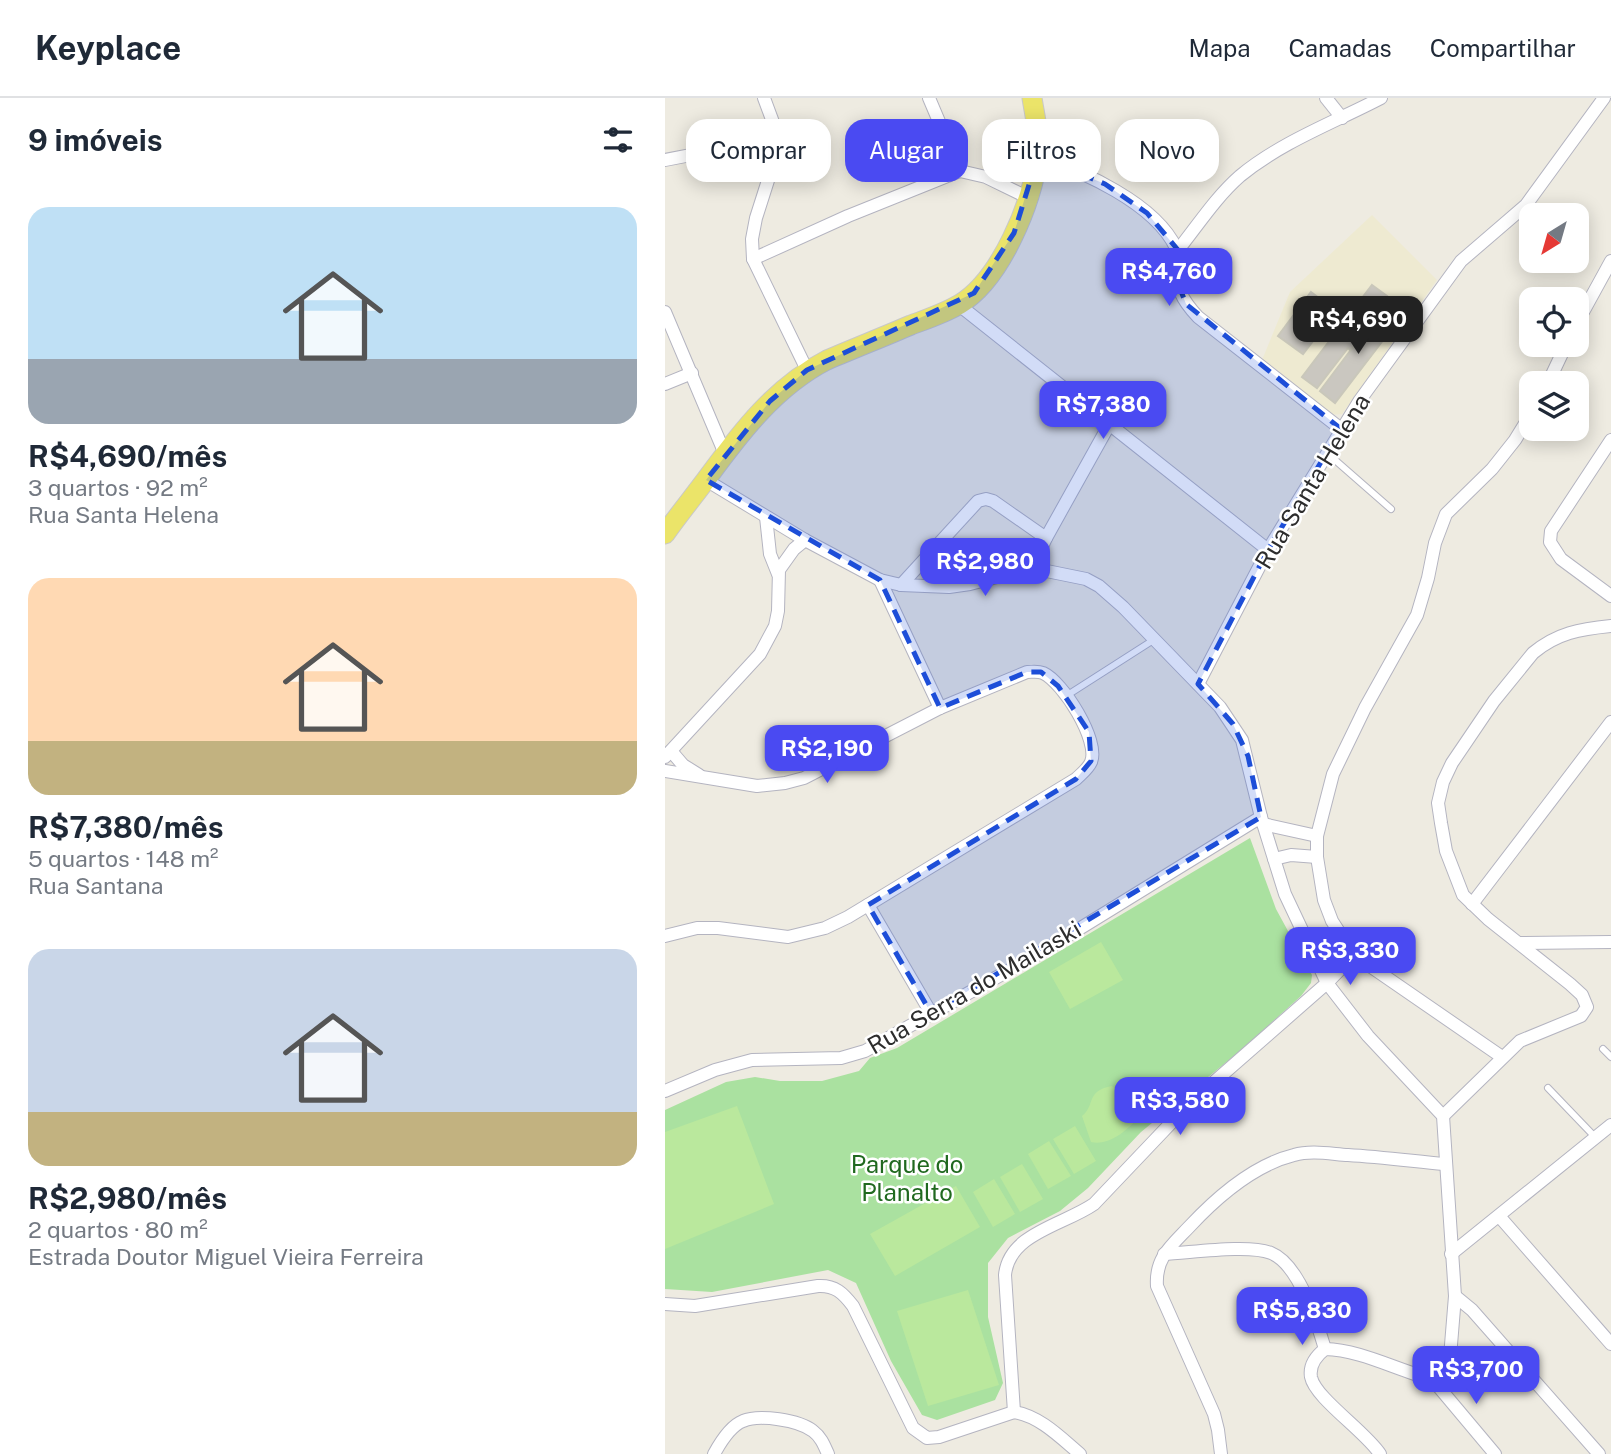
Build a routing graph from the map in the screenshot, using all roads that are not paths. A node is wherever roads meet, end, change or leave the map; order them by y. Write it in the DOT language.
graph roads {
  1 [pos="764,98"];
  2 [pos="929,98"];
  3 [pos="1032,98"];
  4 [pos="1325,98"];
  5 [pos="1381,98"];
  6 [pos="1604,98"];
  7 [pos="1342,118"];
  8 [pos="772,119"];
  9 [pos="938,119"];
  10 [pos="1035,119"];
  11 [pos="686,156"];
  12 [pos="665,160"];
  13 [pos="968,173"];
  14 [pos="768,182"];
  15 [pos="933,182"];
  16 [pos="1031,182"];
  17 [pos="1097,182"];
  18 [pos="1027,197"];
  19 [pos="1178,250"];
  20 [pos="753,259"];
  21 [pos="1611,261"];
  22 [pos="1589,301"];
  23 [pos="959,305"];
  24 [pos="665,312"];
  25 [pos="807,370"];
  26 [pos="692,373"];
  27 [pos="665,384"];
  28 [pos="1109,425"];
  29 [pos="1341,429"];
  30 [pos="1519,434"];
  31 [pos="1611,440"];
  32 [pos="1327,453"];
  33 [pos="725,454"];
  34 [pos="706,480"];
  35 [pos="1391,509"];
  36 [pos="766,517"];
  37 [pos="665,534"];
  38 [pos="1046,538"];
  39 [pos="805,540"];
  40 [pos="1268,550"];
  41 [pos="1033,568"];
  42 [pos="778,574"];
  43 [pos="880,580"];
  44 [pos="901,585"];
  45 [pos="1611,596"];
  46 [pos="1611,626"];
  47 [pos="1155,639"];
  48 [pos="1198,684"];
  49 [pos="1066,696"];
  50 [pos="940,708"];
  51 [pos="1611,722"];
  52 [pos="668,754"];
  53 [pos="665,771"];
  54 [pos="699,775"];
  55 [pos="1262,820"];
  56 [pos="1317,836"];
  57 [pos="1317,857"];
  58 [pos="1274,859"];
  59 [pos="1472,904"];
  60 [pos="868,905"];
  61 [pos="665,936"];
  62 [pos="1611,942"];
  63 [pos="1520,943"];
  64 [pos="1354,955"];
  65 [pos="1327,983"];
  66 [pos="931,1013"];
  67 [pos="1603,1049"];
  68 [pos="1502,1057"];
  69 [pos="1611,1057"];
  70 [pos="1548,1088"];
  71 [pos="665,1091"];
  72 [pos="1443,1116"];
  73 [pos="1611,1125"];
  74 [pos="1595,1138"];
  75 [pos="1444,1164"];
  76 [pos="1499,1216"];
  77 [pos="1164,1254"];
  78 [pos="1451,1254"];
  79 [pos="1455,1296"];
  80 [pos="665,1304"];
  81 [pos="1611,1344"];
  82 [pos="1325,1349"];
  83 [pos="1432,1379"];
  84 [pos="1014,1412"];
  85 [pos="1374,1452"];
  86 [pos="1492,1452"];
  87 [pos="1077,1453"];
  88 [pos="714,1454"];
  89 [pos="828,1454"];
  90 [pos="1221,1454"];
  91 [pos="1599,1454"];
  1 -- 8 [label="street"];
  2 -- 9 [label="street"];
  3 -- 10 [label="main road"];
  4 -- 7 [label="street"];
  5 -- 7 [label="street"];
  6 -- 29 [label="street, Rua Santa Helena"];
  7 -- 19 [label="street"];
  11 -- 12 [label="street"];
  13 -- 18 [label="street"];
  14 -- 20 [label="street"];
  15 -- 20 [label="street"];
  16 -- 18 [label="main road"];
  17 -- 19 [label="street"];
  18 -- 23 [label="main road"];
  19 -- 29 [label="street"];
  20 -- 25 [label="street"];
  21 -- 22 [label="street"];
  23 -- 25 [label="main road"];
  23 -- 28 [label="street"];
  24 -- 26 [label="street"];
  25 -- 33 [label="main road"];
  26 -- 27 [label="street"];
  26 -- 33 [label="street"];
  28 -- 38 [label="street"];
  28 -- 40 [label="street"];
  29 -- 32 [label="street, Rua Santa Helena"];
  30 -- 56 [label="street"];
  31 -- 45 [label="street"];
  32 -- 35 [label="lane"];
  32 -- 40 [label="street, Rua Santa Helena"];
  33 -- 34 [label="main road"];
  34 -- 36 [label="street"];
  34 -- 37 [label="main road"];
  36 -- 39 [label="street"];
  36 -- 42 [label="street"];
  38 -- 41 [label="street"];
  38 -- 44 [label="street"];
  39 -- 42 [label="street"];
  39 -- 43 [label="street"];
  40 -- 48 [label="street, Rua Santa Helena"];
  41 -- 44 [label="street"];
  41 -- 47 [label="street"];
  42 -- 52 [label="street"];
  43 -- 44 [label="street"];
  43 -- 50 [label="street"];
  46 -- 59 [label="street"];
  47 -- 48 [label="street"];
  47 -- 49 [label="lane"];
  48 -- 55 [label="street"];
  49 -- 50 [label="street"];
  49 -- 60 [label="street"];
  50 -- 54 [label="street"];
  51 -- 59 [label="street"];
  52 -- 54 [label="street"];
  53 -- 54 [label="street"];
  55 -- 56 [label="street"];
  55 -- 58 [label="street"];
  55 -- 66 [label="street, Rua Serra do Mailaski"];
  56 -- 57 [label="street"];
  57 -- 58 [label="street"];
  57 -- 64 [label="street"];
  58 -- 65 [label="street"];
  59 -- 63 [label="street"];
  60 -- 61 [label="street"];
  60 -- 66 [label="street"];
  62 -- 63 [label="street"];
  63 -- 68 [label="street"];
  64 -- 65 [label="street"];
  64 -- 68 [label="street"];
  65 -- 72 [label="street"];
  65 -- 84 [label="street"];
  66 -- 71 [label="street, Rua Serra do Mailaski"];
  67 -- 69 [label="lane"];
  68 -- 72 [label="street"];
  70 -- 74 [label="lane"];
  72 -- 75 [label="street"];
  73 -- 74 [label="street"];
  74 -- 76 [label="street"];
  75 -- 77 [label="street"];
  75 -- 78 [label="street"];
  76 -- 78 [label="street"];
  76 -- 81 [label="street"];
  77 -- 82 [label="street"];
  77 -- 90 [label="street"];
  78 -- 79 [label="street"];
  79 -- 83 [label="street"];
  79 -- 91 [label="street"];
  80 -- 84 [label="street"];
  82 -- 83 [label="street"];
  82 -- 85 [label="street"];
  83 -- 86 [label="street"];
  84 -- 87 [label="street"];
  88 -- 89 [label="street"];
}
